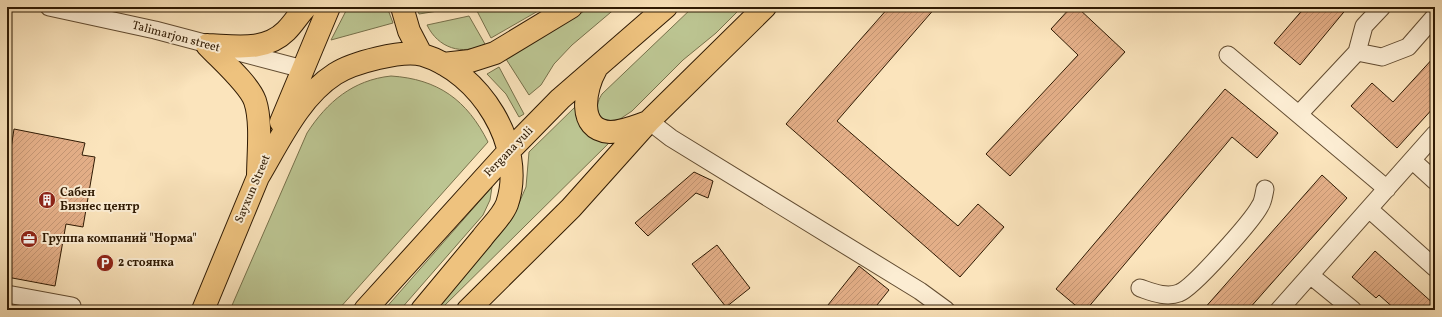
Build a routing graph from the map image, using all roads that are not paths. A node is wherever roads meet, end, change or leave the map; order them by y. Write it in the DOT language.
graph roads {
  1 [pos="49,7"];
  2 [pos="306,7"];
  3 [pos="329,7"];
  4 [pos="402,7"];
  5 [pos="572,7"];
  6 [pos="666,7"];
  7 [pos="765,7"];
  8 [pos="1382,7"];
  9 [pos="1435,16"];
  10 [pos="207,45"];
  11 [pos="1357,52"];
  12 [pos="422,54"];
  13 [pos="1228,55"];
  14 [pos="600,63"];
  15 [pos="442,64"];
  16 [pos="350,66"];
  17 [pos="303,69"];
  18 [pos="1299,114"];
  19 [pos="649,121"];
  20 [pos="1435,134"];
  21 [pos="508,152"];
  22 [pos="1412,160"];
  23 [pos="258,178"];
  24 [pos="1435,181"];
  25 [pos="1265,189"];
  26 [pos="1387,189"];
  27 [pos="1369,209"];
  28 [pos="1435,268"];
  29 [pos="1310,275"];
  30 [pos="1140,288"];
  31 [pos="7,294"];
  32 [pos="72,306"];
  33 [pos="203,310"];
  34 [pos="365,310"];
  35 [pos="422,310"];
  36 [pos="468,310"];
  37 [pos="946,310"];
  38 [pos="1279,310"];
  39 [pos="1353,310"];
  1 -- 10 [label="street, Talimarjon street"];
  2 -- 10 [label="main road"];
  3 -- 17 [label="main road, Sayxun Street"];
  4 -- 12 [label="main road"];
  5 -- 15 [label="main road"];
  6 -- 14 [label="main road, Fergana yuli"];
  7 -- 19 [label="main road"];
  8 -- 11 [label="street"];
  9 -- 11 [label="street"];
  10 -- 17 [label="street, Talimarjon street"];
  10 -- 23 [label="main road"];
  11 -- 18 [label="street"];
  12 -- 15 [label="main road"];
  12 -- 16 [label="main road"];
  13 -- 18 [label="street"];
  14 -- 19 [label="main road"];
  14 -- 21 [label="main road, Fergana yuli"];
  15 -- 21 [label="main road"];
  16 -- 17 [label="main road"];
  16 -- 23 [label="main road"];
  17 -- 23 [label="main road, Sayxun Street"];
  18 -- 26 [label="street"];
  19 -- 36 [label="main road"];
  19 -- 37 [label="street"];
  20 -- 22 [label="street"];
  21 -- 34 [label="main road, Fergana yuli"];
  21 -- 35 [label="main road"];
  22 -- 24 [label="street"];
  22 -- 26 [label="street"];
  23 -- 33 [label="main road, Sayxun Street"];
  25 -- 30 [label="street"];
  26 -- 27 [label="street"];
  27 -- 28 [label="street"];
  27 -- 29 [label="street"];
  29 -- 38 [label="street"];
  29 -- 39 [label="street"];
  31 -- 32 [label="street"];
}
